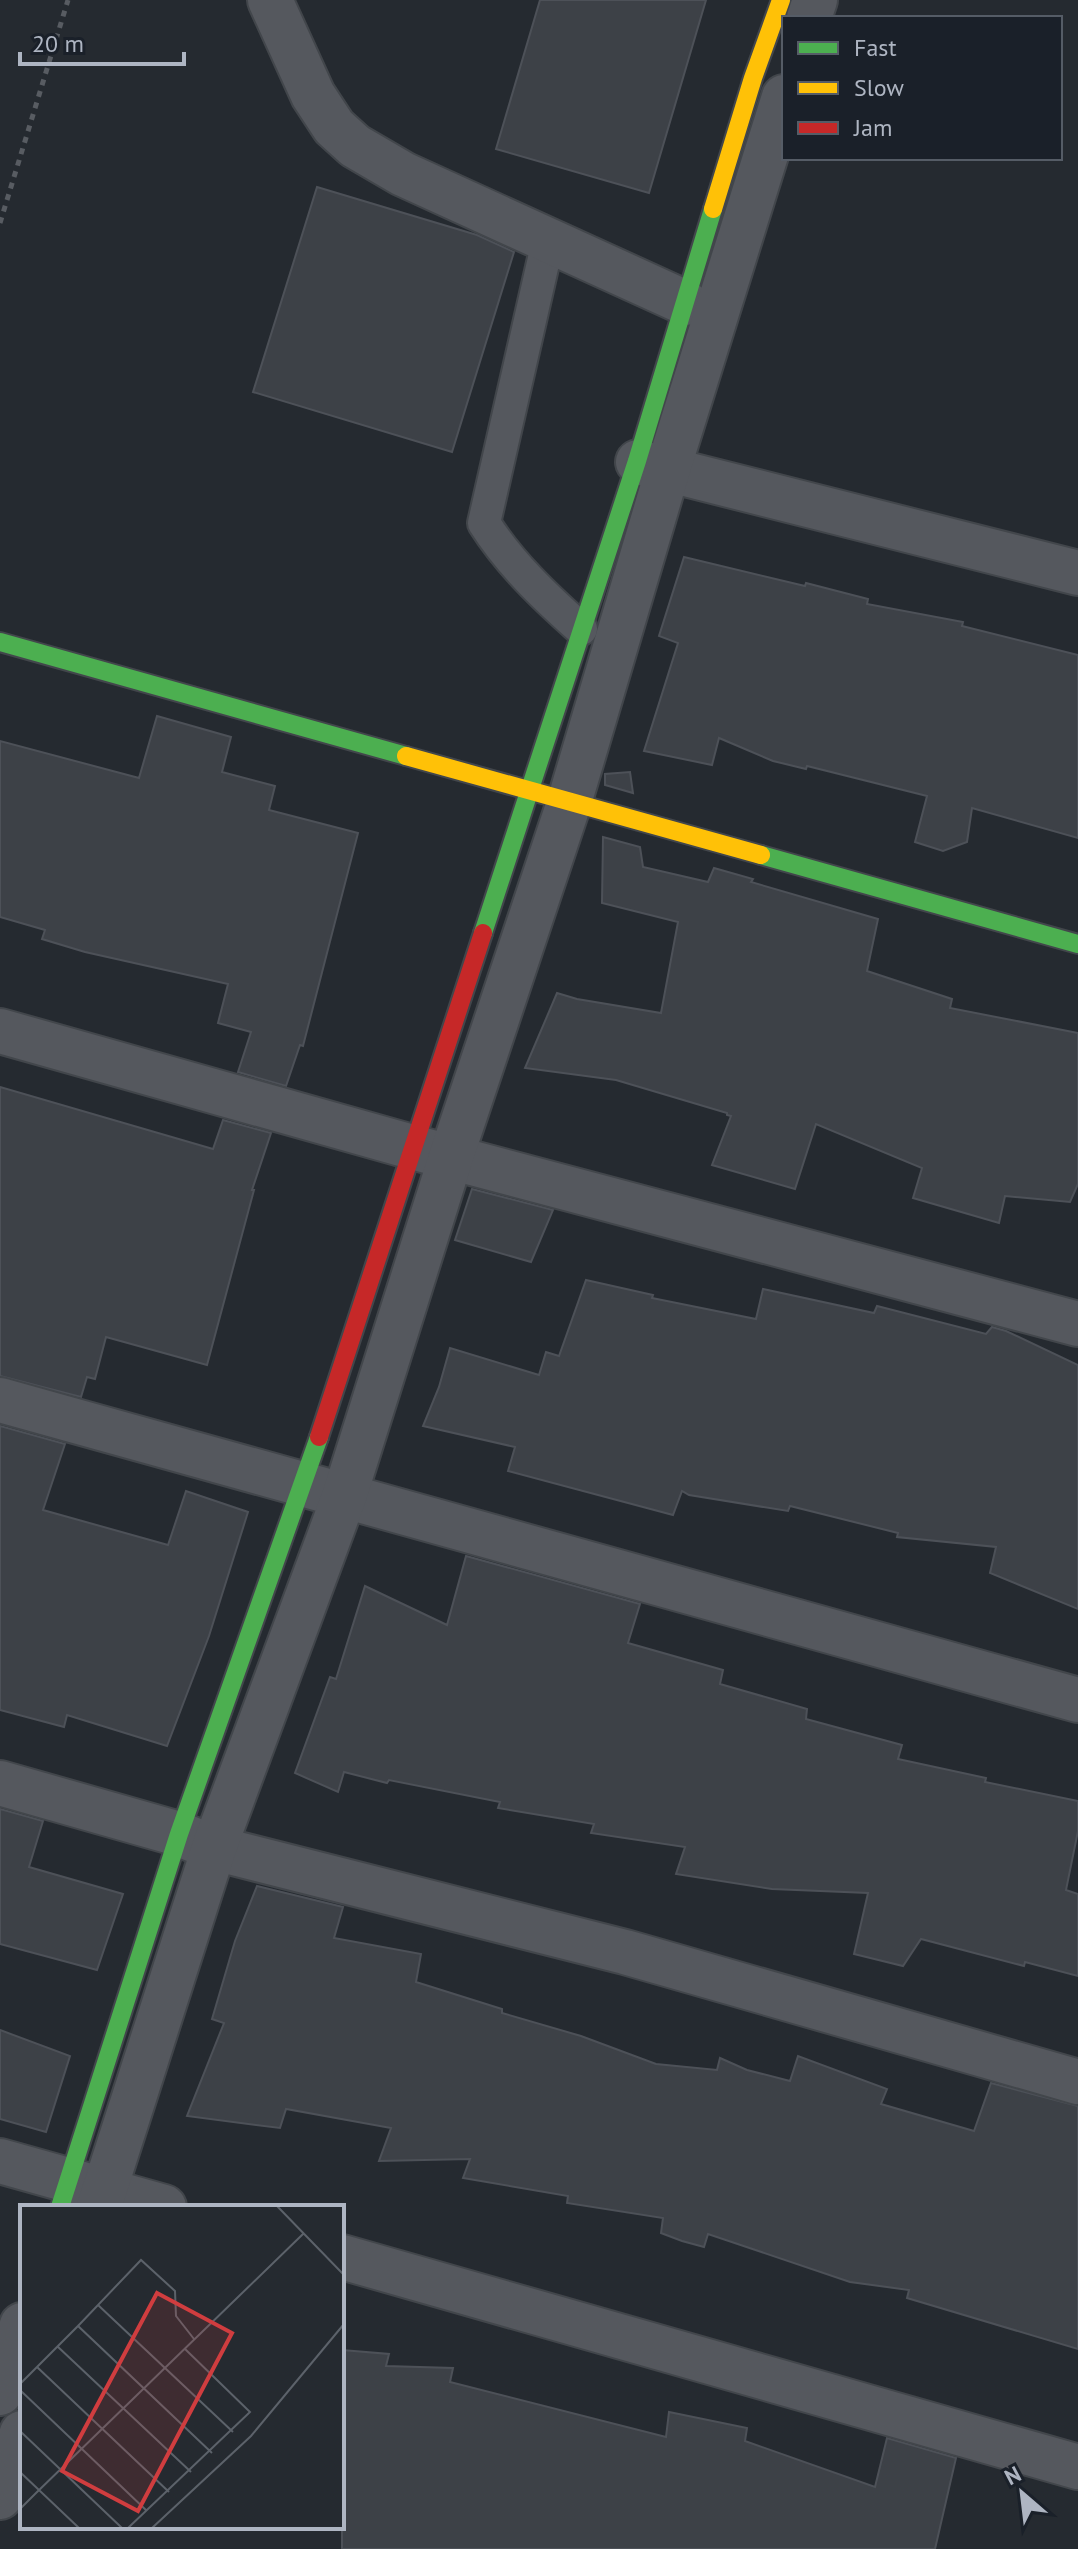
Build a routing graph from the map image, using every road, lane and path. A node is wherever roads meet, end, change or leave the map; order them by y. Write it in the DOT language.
graph roads {
  1 [pos="68,0"];
  2 [pos="270,0"];
  3 [pos="781,0"];
  4 [pos="774,89"];
  5 [pos="0,223"];
  6 [pos="548,241"];
  7 [pos="686,303"];
  8 [pos="652,465"];
  9 [pos="1078,573"];
  10 [pos="581,629"];
  11 [pos="0,642"];
  12 [pos="528,791"];
  13 [pos="569,803"];
  14 [pos="1078,944"];
  15 [pos="0,1031"];
  16 [pos="431,1152"];
  17 [pos="1078,1324"];
  18 [pos="0,1400"];
  19 [pos="324,1490"];
  20 [pos="1078,1700"];
  21 [pos="0,1783"];
  22 [pos="196,1841"];
  23 [pos="1078,2082"];
  24 [pos="0,2161"];
  25 [pos="83,2196"];
  26 [pos="149,2205"];
  27 [pos="344,2258"];
  28 [pos="20,2331"];
  29 [pos="0,2393"];
  30 [pos="20,2439"];
  31 [pos="1078,2467"];
  32 [pos="0,2497"];
  1 -- 5 [label="path"];
  2 -- 6 [label="street"];
  3 -- 4 [label="street"];
  4 -- 7 [label="street"];
  4 -- 8 [label="street"];
  6 -- 7 [label="street"];
  6 -- 10 [label="lane"];
  7 -- 8 [label="street"];
  8 -- 9 [label="street"];
  8 -- 10 [label="street"];
  8 -- 13 [label="street"];
  10 -- 12 [label="street"];
  11 -- 12 [label="street"];
  12 -- 13 [label="street"];
  12 -- 16 [label="street"];
  13 -- 14 [label="street"];
  13 -- 16 [label="street"];
  15 -- 16 [label="street"];
  16 -- 17 [label="street"];
  16 -- 19 [label="street"];
  18 -- 19 [label="street"];
  19 -- 20 [label="street"];
  19 -- 22 [label="street"];
  21 -- 22 [label="street"];
  22 -- 23 [label="street"];
  22 -- 25 [label="street"];
  24 -- 25 [label="street"];
  25 -- 26 [label="street"];
  27 -- 31 [label="street"];
  28 -- 29 [label="street"];
  30 -- 32 [label="street"];
}
